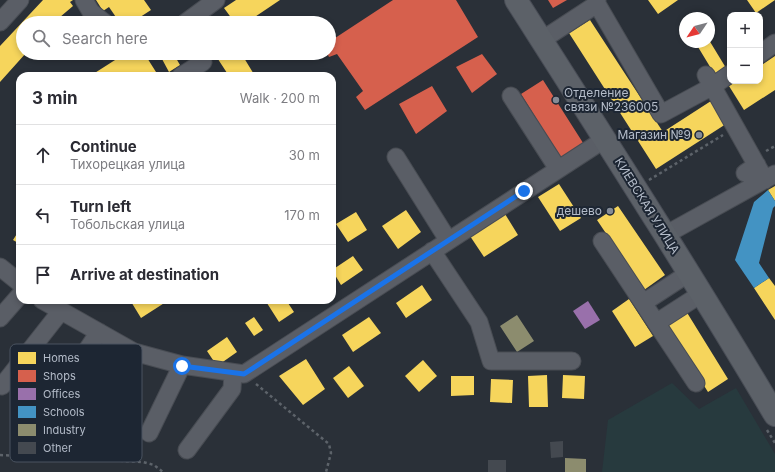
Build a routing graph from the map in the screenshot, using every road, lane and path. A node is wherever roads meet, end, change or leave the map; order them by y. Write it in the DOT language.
graph roads {
  1 [pos="20,0"];
  2 [pos="84,0"];
  3 [pos="216,0"];
  4 [pos="516,0"];
  5 [pos="597,2"];
  6 [pos="96,16"];
  7 [pos="194,16"];
  8 [pos="0,22"];
  9 [pos="542,40"];
  10 [pos="775,43"];
  11 [pos="763,52"];
  12 [pos="203,62"];
  13 [pos="187,72"];
  14 [pos="727,75"];
  15 [pos="710,80"];
  16 [pos="511,96"];
  17 [pos="736,127"];
  18 [pos="605,139"];
  19 [pos="396,157"];
  20 [pos="558,169"];
  21 [pos="760,173"];
  22 [pos="644,183"];
  23 [pos="665,235"];
  24 [pos="448,240"];
  25 [pos="602,241"];
  26 [pos="432,251"];
  27 [pos="0,267"];
  28 [pos="689,273"];
  29 [pos="16,279"];
  30 [pos="701,294"];
  31 [pos="16,300"];
  32 [pos="643,303"];
  33 [pos="49,304"];
  34 [pos="61,311"];
  35 [pos="0,318"];
  36 [pos="656,323"];
  37 [pos="99,332"];
  38 [pos="35,344"];
  39 [pos="91,344"];
  40 [pos="120,344"];
  41 [pos="142,354"];
  42 [pos="572,361"];
  43 [pos="182,366"];
  44 [pos="239,373"];
  45 [pos="10,376"];
  46 [pos="696,383"];
  47 [pos="2,386"];
  48 [pos="775,415"];
  49 [pos="149,433"];
  50 [pos="187,450"];
  51 [pos="0,455"];
  52 [pos="10,455"];
  53 [pos="142,462"];
  54 [pos="163,472"];
  55 [pos="326,472"];
  1 -- 8 [label="street"];
  2 -- 6 [label="street"];
  3 -- 7 [label="street"];
  4 -- 9 [label="main road, КИЕВСКАЯ УЛИЦА"];
  5 -- 9 [label="street"];
  5 -- 15 [label="street"];
  9 -- 18 [label="main road, КИЕВСКАЯ УЛИЦА"];
  10 -- 11 [label="street"];
  12 -- 13 [label="street"];
  14 -- 15 [label="street"];
  15 -- 17 [label="street"];
  16 -- 20 [label="street"];
  17 -- 21 [label="street"];
  17 -- 22 [label="path"];
  18 -- 20 [label="street"];
  18 -- 23 [label="main road, КИЕВСКАЯ УЛИЦА"];
  19 -- 24 [label="street"];
  20 -- 24 [label="street"];
  21 -- 23 [label="street"];
  23 -- 28 [label="main road, КИЕВСКАЯ УЛИЦА"];
  24 -- 26 [label="street"];
  25 -- 32 [label="street"];
  26 -- 42 [label="street"];
  26 -- 44 [label="street"];
  27 -- 29 [label="street"];
  28 -- 30 [label="main road, КИЕВСКАЯ УЛИЦА"];
  28 -- 32 [label="street"];
  30 -- 36 [label="street"];
  30 -- 48 [label="main road, КИЕВСКАЯ УЛИЦА"];
  31 -- 35 [label="street"];
  32 -- 36 [label="street"];
  33 -- 34 [label="street"];
  34 -- 37 [label="street"];
  34 -- 38 [label="street"];
  36 -- 46 [label="street"];
  37 -- 39 [label="street"];
  37 -- 40 [label="street"];
  41 -- 43 [label="street"];
  43 -- 44 [label="street"];
  43 -- 49 [label="street"];
  44 -- 50 [label="street"];
  44 -- 55 [label="path"];
  45 -- 47 [label="street"];
  51 -- 52 [label="path"];
  53 -- 54 [label="path"];
}
